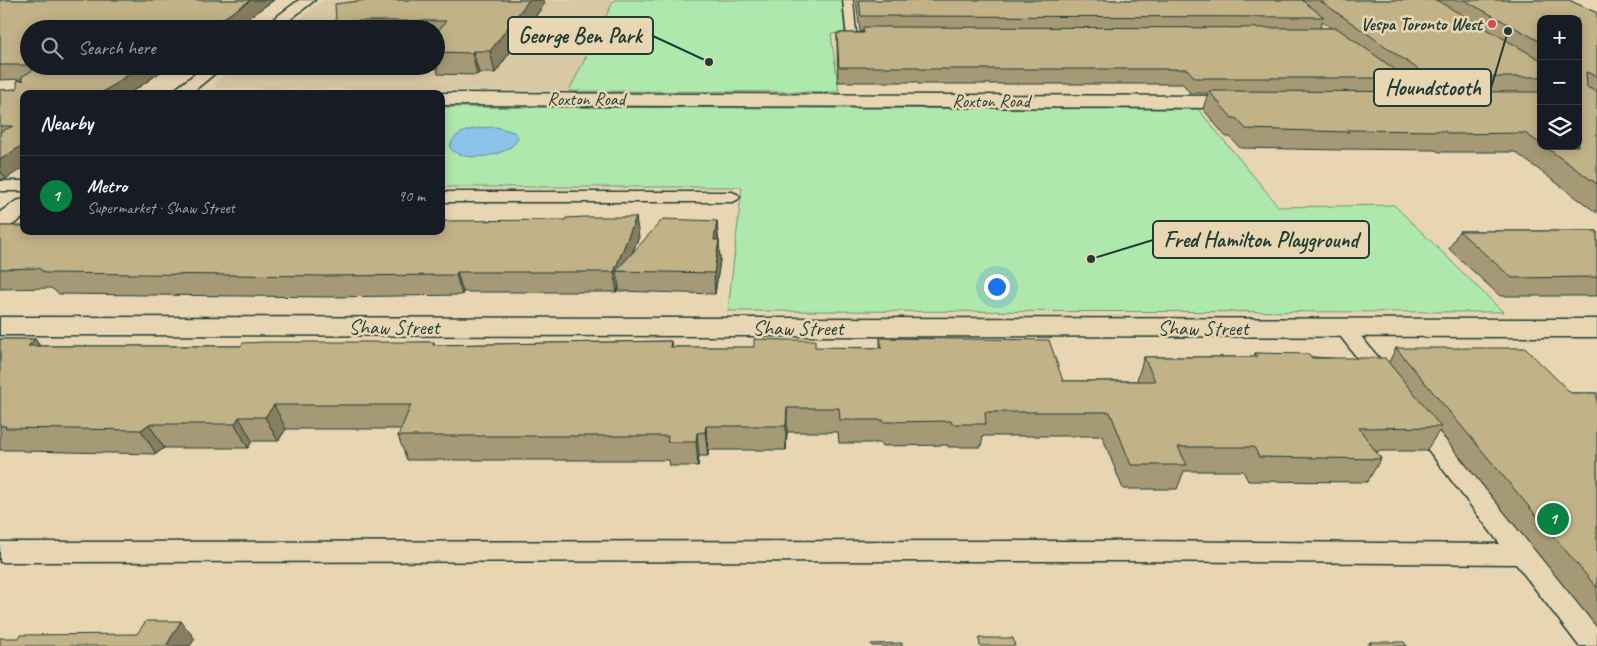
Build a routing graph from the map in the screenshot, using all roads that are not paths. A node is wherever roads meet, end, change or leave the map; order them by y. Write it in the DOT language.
graph roads {
  1 [pos="308,0"];
  2 [pos="848,0"];
  3 [pos="280,20"];
  4 [pos="881,36"];
  5 [pos="1373,66"];
  6 [pos="204,75"];
  7 [pos="183,90"];
  8 [pos="445,99"];
  9 [pos="1259,102"];
  10 [pos="1395,103"];
  11 [pos="1444,103"];
  12 [pos="1424,104"];
  13 [pos="0,186"];
  14 [pos="20,186"];
  15 [pos="445,197"];
  16 [pos="732,197"];
  17 [pos="20,209"];
  18 [pos="0,223"];
  19 [pos="0,326"];
  20 [pos="1344,328"];
  21 [pos="1597,328"];
  22 [pos="0,552"];
  23 [pos="1523,554"];
  24 [pos="1595,646"];
  1 -- 3 [label="street"];
  2 -- 4 [label="lane"];
  5 -- 12 [label="lane"];
  6 -- 7 [label="street"];
  8 -- 9 [label="street, Roxton Road"];
  10 -- 12 [label="street"];
  11 -- 12 [label="street"];
  13 -- 14 [label="lane"];
  15 -- 16 [label="lane"];
  17 -- 18 [label="street"];
  19 -- 20 [label="street, Shaw Street"];
  20 -- 21 [label="street, Shaw Street"];
  20 -- 23 [label="lane"];
  22 -- 23 [label="lane"];
  23 -- 24 [label="lane"];
}
